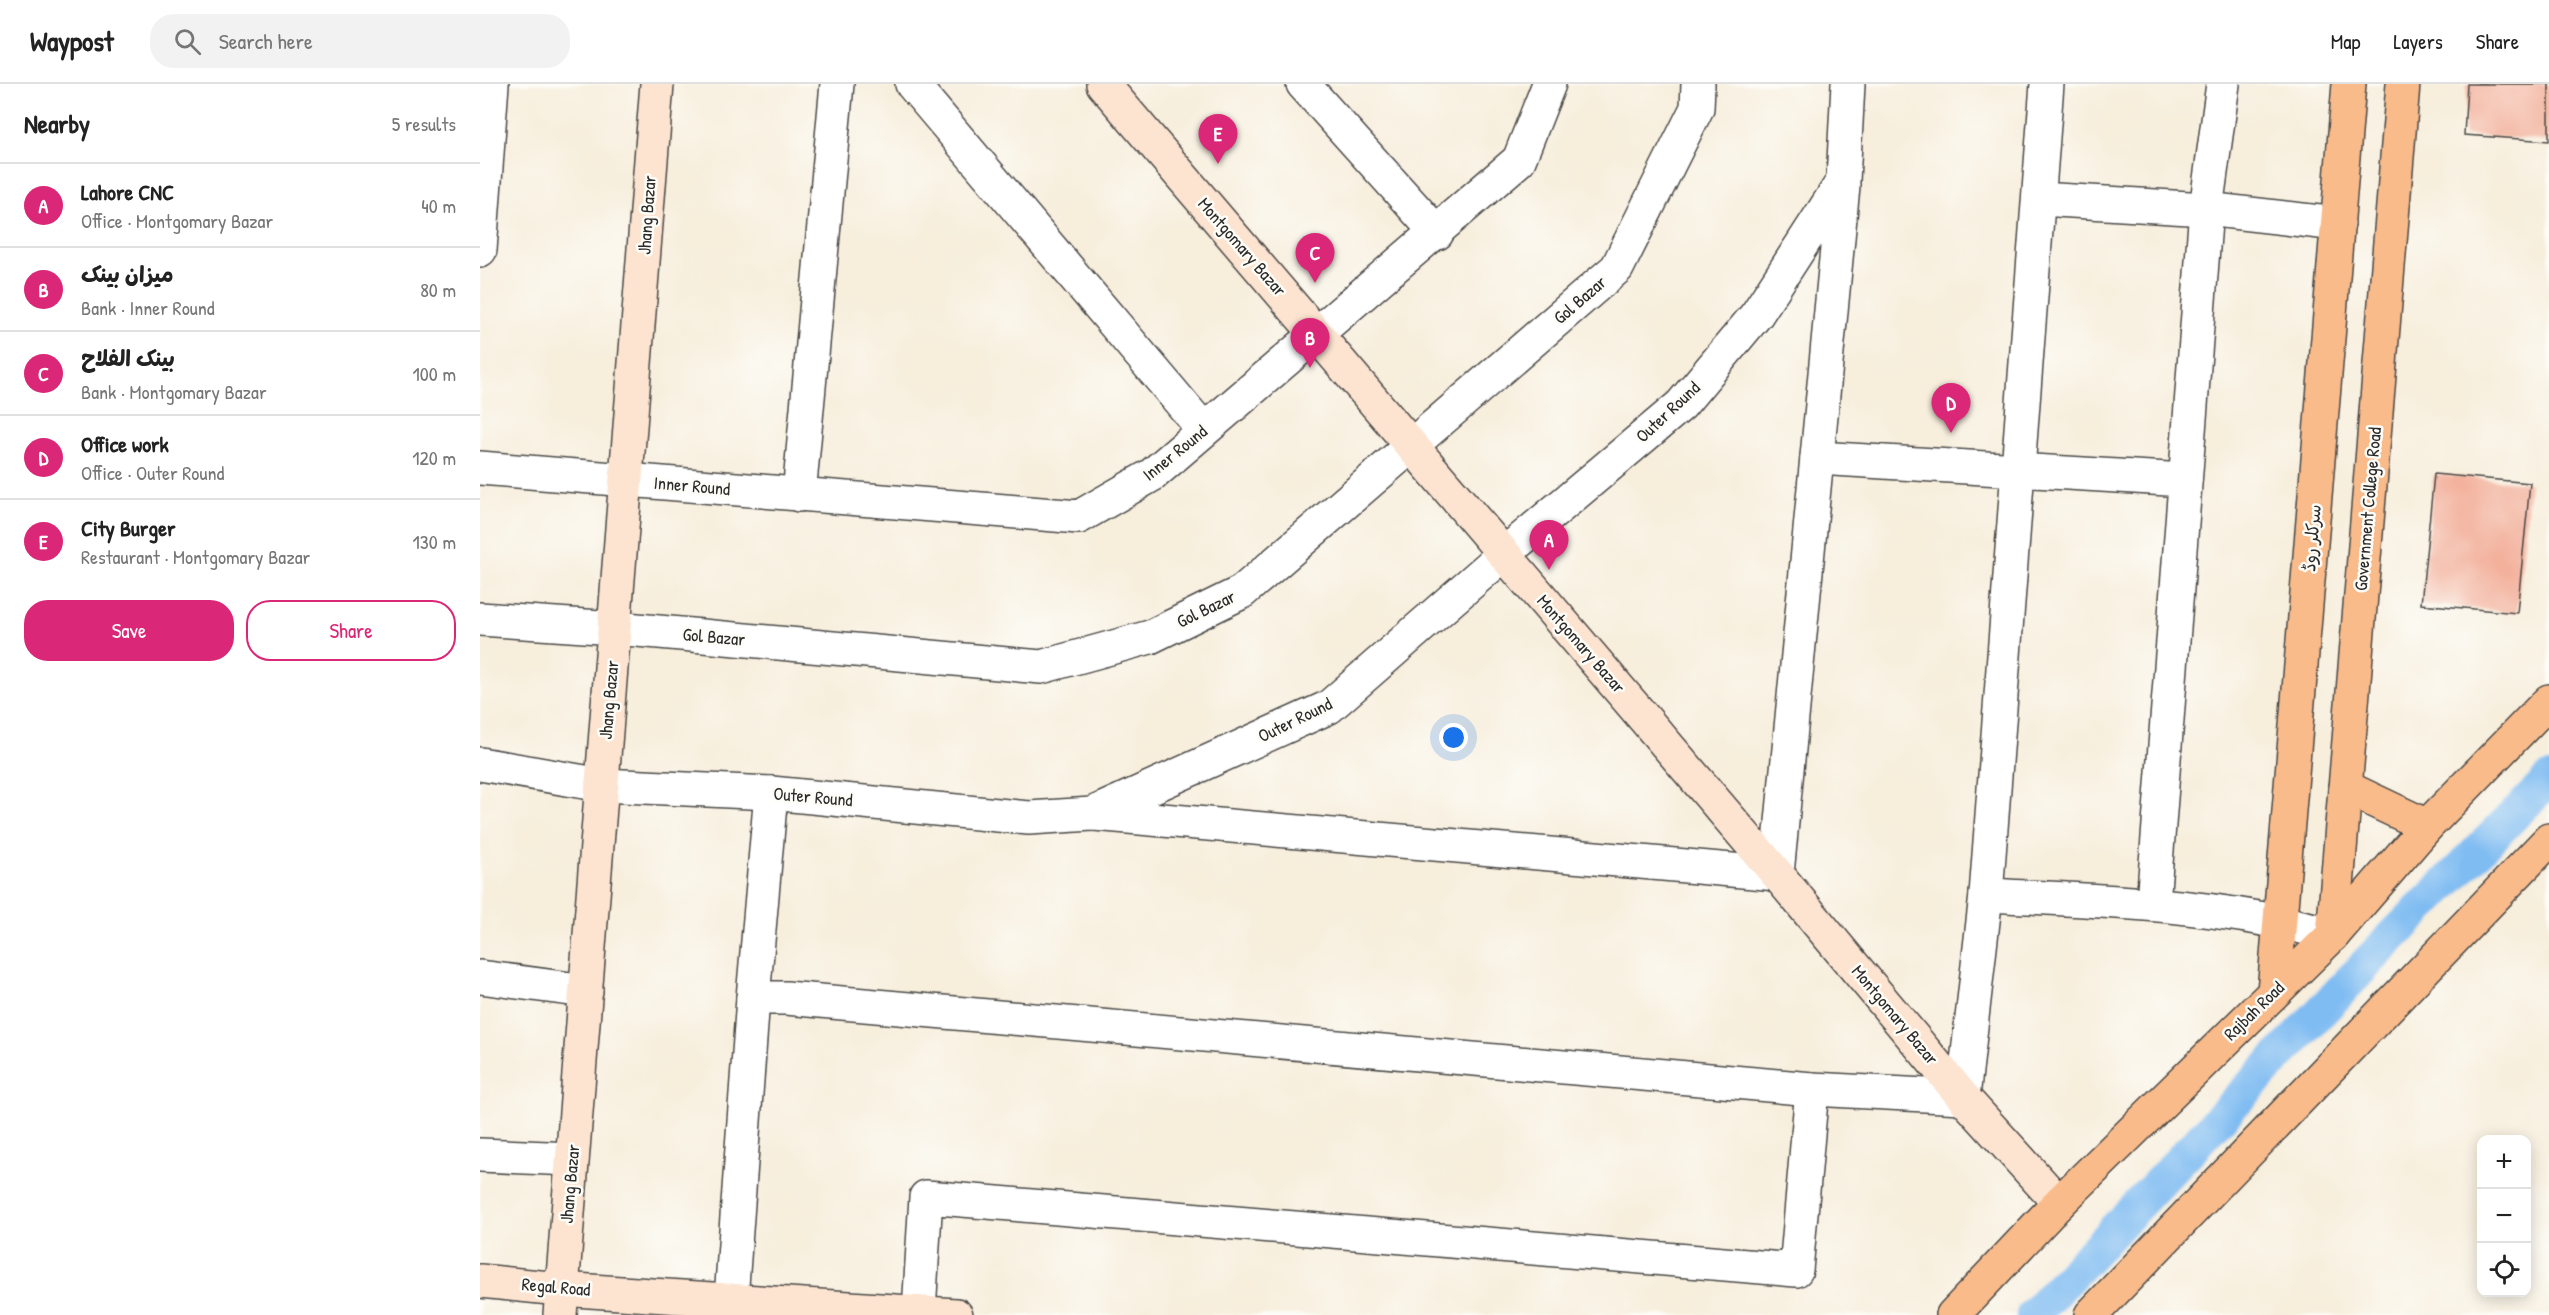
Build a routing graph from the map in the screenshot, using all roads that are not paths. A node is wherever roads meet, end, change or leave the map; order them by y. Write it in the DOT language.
graph roads {
  1 [pos="492,84"];
  2 [pos="657,84"];
  3 [pos="837,84"];
  4 [pos="912,84"];
  5 [pos="1103,84"];
  6 [pos="1303,84"];
  7 [pos="1549,84"];
  8 [pos="1698,84"];
  9 [pos="1848,84"];
  10 [pos="2047,84"];
  11 [pos="2223,84"];
  12 [pos="2349,84"];
  13 [pos="2403,84"];
  14 [pos="1843,181"];
  15 [pos="2038,199"];
  16 [pos="2206,208"];
  17 [pos="2338,224"];
  18 [pos="1437,233"];
  19 [pos="480,250"];
  20 [pos="1317,335"];
  21 [pos="1204,430"];
  22 [pos="1412,446"];
  23 [pos="1817,459"];
  24 [pos="480,468"];
  25 [pos="2019,469"];
  26 [pos="2185,480"];
  27 [pos="626,481"];
  28 [pos="799,495"];
  29 [pos="1504,554"];
  30 [pos="480,619"];
  31 [pos="615,628"];
  32 [pos="2549,701"];
  33 [pos="480,764"];
  34 [pos="602,785"];
  35 [pos="2345,787"];
  36 [pos="771,793"];
  37 [pos="1092,814"];
  38 [pos="2427,826"];
  39 [pos="2549,840"];
  40 [pos="1777,874"];
  41 [pos="1986,895"];
  42 [pos="2152,903"];
  43 [pos="2279,920"];
  44 [pos="2333,934"];
  45 [pos="480,977"];
  46 [pos="586,991"];
  47 [pos="2274,992"];
  48 [pos="753,998"];
  49 [pos="1812,1089"];
  50 [pos="1963,1097"];
  51 [pos="480,1155"];
  52 [pos="572,1159"];
  53 [pos="2059,1203"];
  54 [pos="480,1281"];
  55 [pos="731,1299"];
  56 [pos="560,1302"];
  57 [pos="919,1311"];
  58 [pos="956,1315"];
  59 [pos="1953,1315"];
  60 [pos="2091,1315"];
  1 -- 19 [label="street"];
  2 -- 27 [label="street, Jhang Bazar"];
  3 -- 28 [label="street"];
  4 -- 21 [label="street"];
  5 -- 20 [label="street, Montgomary Bazar"];
  6 -- 18 [label="street"];
  7 -- 18 [label="street, Inner Round"];
  8 -- 22 [label="street, Gol Bazar"];
  9 -- 14 [label="street, Outer Round"];
  10 -- 15 [label="street"];
  11 -- 16 [label="street"];
  12 -- 17 [label="main road, سرکلر روڈ"];
  13 -- 35 [label="main road, Government College Road"];
  14 -- 23 [label="street"];
  14 -- 29 [label="street, Outer Round"];
  15 -- 16 [label="street"];
  15 -- 25 [label="street"];
  16 -- 17 [label="street"];
  16 -- 26 [label="street"];
  17 -- 43 [label="main road, سرکلر روڈ"];
  18 -- 20 [label="street, Inner Round"];
  20 -- 21 [label="street, Inner Round"];
  20 -- 22 [label="street, Montgomary Bazar"];
  21 -- 28 [label="street, Inner Round"];
  22 -- 29 [label="street, Montgomary Bazar"];
  22 -- 31 [label="street, Gol Bazar"];
  23 -- 25 [label="street"];
  23 -- 40 [label="street"];
  24 -- 27 [label="street, Inner Round"];
  25 -- 26 [label="street"];
  25 -- 41 [label="street"];
  26 -- 42 [label="street"];
  27 -- 28 [label="street, Inner Round"];
  27 -- 31 [label="street, Jhang Bazar"];
  29 -- 37 [label="street, Outer Round"];
  29 -- 40 [label="street, Montgomary Bazar"];
  30 -- 31 [label="street, Gol Bazar"];
  31 -- 34 [label="street, Jhang Bazar"];
  32 -- 38 [label="main road, Rajbah Road"];
  33 -- 34 [label="street, Outer Round"];
  34 -- 36 [label="street, Outer Round"];
  34 -- 46 [label="street, Jhang Bazar"];
  35 -- 38 [label="main road"];
  35 -- 44 [label="main road, Government College Road"];
  36 -- 37 [label="street, Outer Round"];
  36 -- 48 [label="street"];
  37 -- 40 [label="street"];
  38 -- 44 [label="main road, Rajbah Road"];
  39 -- 60 [label="main road"];
  40 -- 50 [label="street, Montgomary Bazar"];
  41 -- 42 [label="street"];
  41 -- 50 [label="street"];
  42 -- 43 [label="street"];
  43 -- 44 [label="street"];
  43 -- 47 [label="main road, سرکلر روڈ"];
  44 -- 47 [label="main road, Rajbah Road"];
  45 -- 46 [label="street"];
  46 -- 52 [label="street, Jhang Bazar"];
  47 -- 53 [label="main road, Rajbah Road"];
  48 -- 49 [label="street"];
  48 -- 55 [label="street"];
  49 -- 50 [label="street"];
  49 -- 57 [label="street"];
  50 -- 53 [label="street, Montgomary Bazar"];
  51 -- 52 [label="street"];
  52 -- 56 [label="street, Jhang Bazar"];
  53 -- 59 [label="main road, Rajbah Road"];
  54 -- 56 [label="street, Regal Road"];
  55 -- 56 [label="street, Regal Road"];
  55 -- 57 [label="street, Regal Road"];
  57 -- 58 [label="street, Regal Road"];
}
